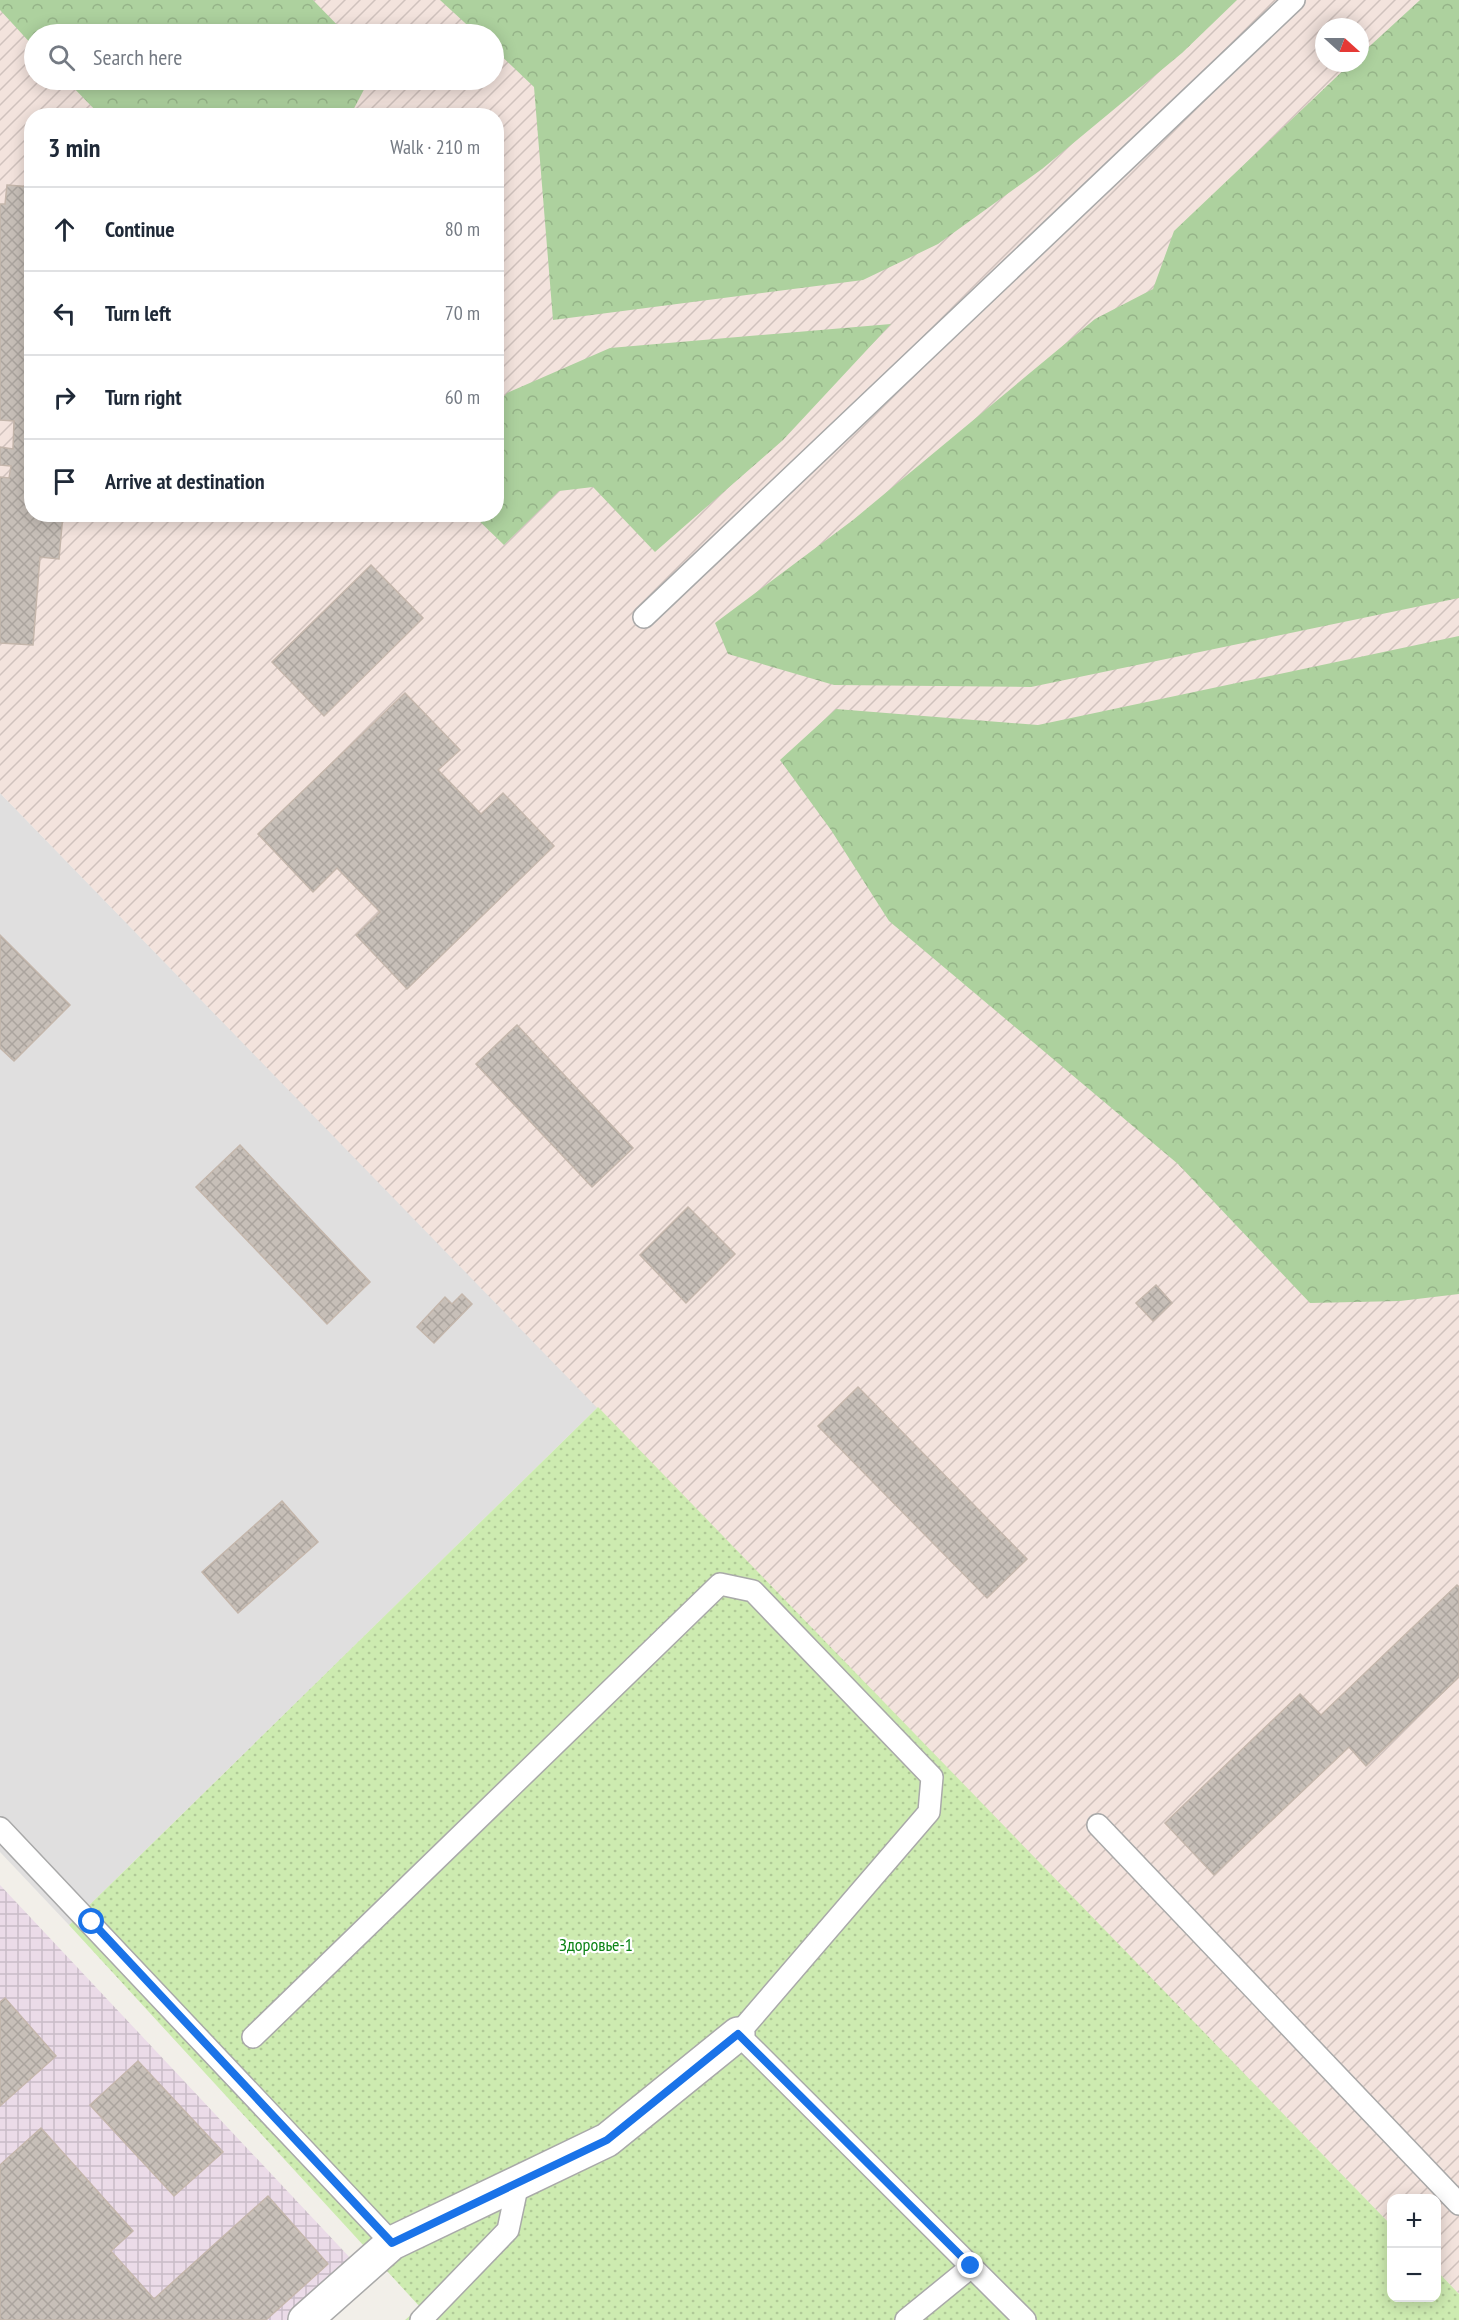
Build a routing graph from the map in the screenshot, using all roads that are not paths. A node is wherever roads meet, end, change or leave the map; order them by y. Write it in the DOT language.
graph roads {
  1 [pos="1294,0"];
  2 [pos="644,617"];
  3 [pos="1098,1825"];
  4 [pos="0,1827"];
  5 [pos="738,2034"];
  6 [pos="253,2037"];
  7 [pos="518,2183"];
  8 [pos="1459,2204"];
  9 [pos="392,2243"];
  10 [pos="971,2266"];
  11 [pos="305,2320"];
  12 [pos="421,2320"];
  13 [pos="906,2320"];
  14 [pos="1025,2320"];
  1 -- 2 [label="lane"];
  3 -- 8 [label="lane"];
  4 -- 9 [label="lane"];
  5 -- 6 [label="lane"];
  5 -- 7 [label="street"];
  5 -- 10 [label="lane"];
  7 -- 9 [label="street"];
  7 -- 12 [label="lane"];
  9 -- 11 [label="street"];
  10 -- 13 [label="lane"];
  10 -- 14 [label="lane"];
}
